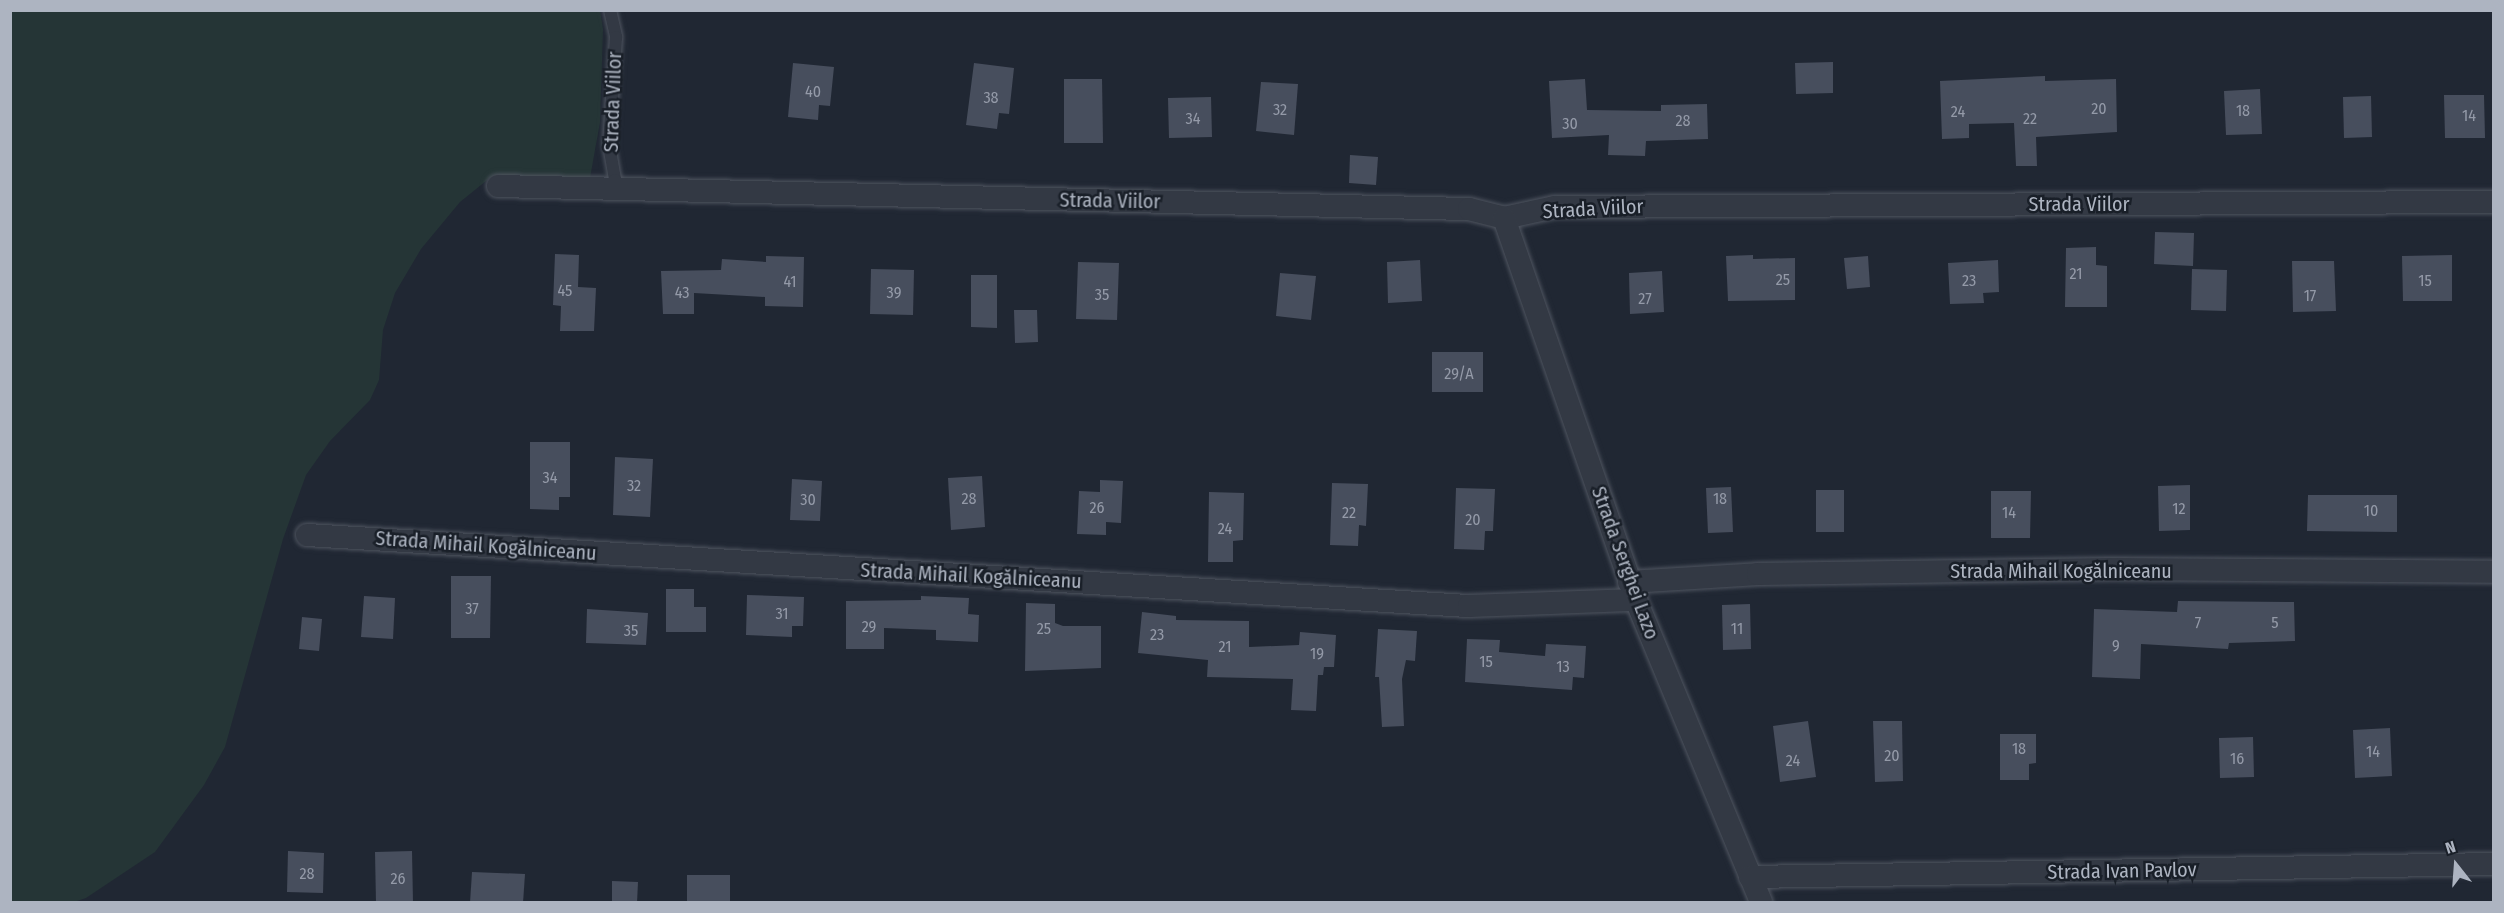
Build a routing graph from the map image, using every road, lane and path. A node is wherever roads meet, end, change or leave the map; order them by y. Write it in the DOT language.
graph roads {
  1 [pos="610,10"];
  2 [pos="498,186"];
  3 [pos="624,189"];
  4 [pos="2493,202"];
  5 [pos="1504,218"];
  6 [pos="307,535"];
  7 [pos="2493,572"];
  8 [pos="1633,591"];
  9 [pos="2493,864"];
  10 [pos="1750,877"];
  11 [pos="1761,903"];
  1 -- 3 [label="lane, Strada Viilor"];
  2 -- 3 [label="street, Strada Viilor"];
  3 -- 5 [label="street, Strada Viilor"];
  4 -- 5 [label="street, Strada Viilor"];
  5 -- 8 [label="street, Strada Serghei Lazo"];
  6 -- 8 [label="street, Strada Mihail Kogălniceanu"];
  7 -- 8 [label="street, Strada Mihail Kogălniceanu"];
  8 -- 10 [label="street, Strada Serghei Lazo"];
  9 -- 10 [label="street, Strada Ivan Pavlov"];
  10 -- 11 [label="street, Strada Serghei Lazo"];
}
